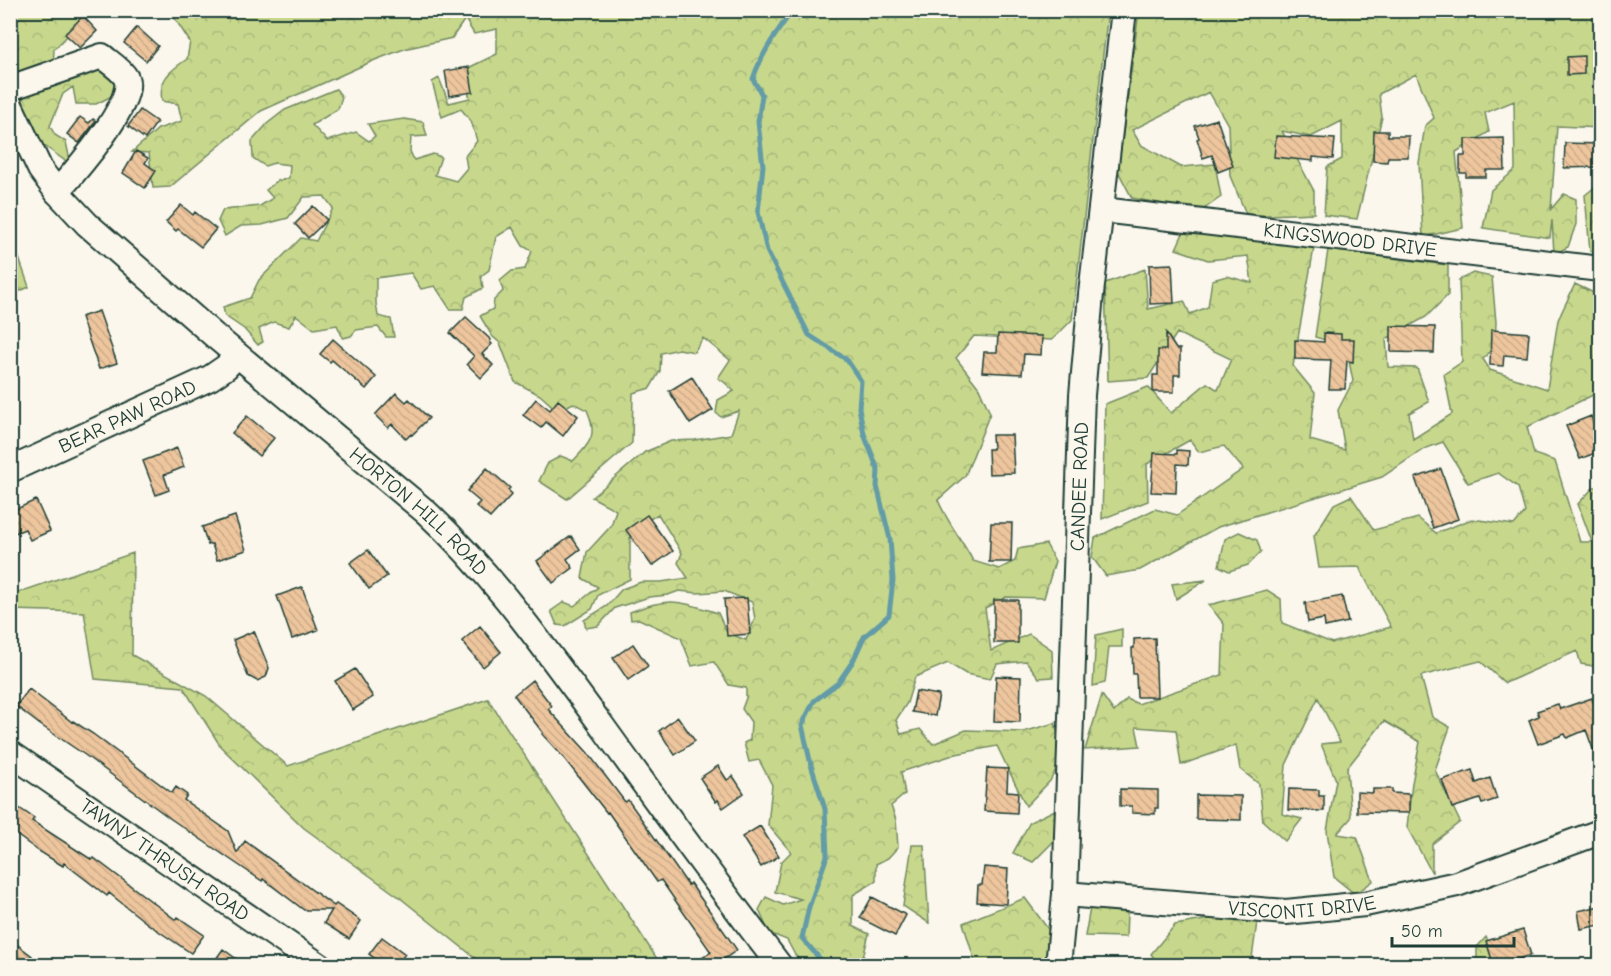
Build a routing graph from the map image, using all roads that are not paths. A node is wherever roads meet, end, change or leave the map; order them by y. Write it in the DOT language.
graph roads {
  1 [pos="1124,10"];
  2 [pos="10,88"];
  3 [pos="10,105"];
  4 [pos="57,192"];
  5 [pos="1102,210"];
  6 [pos="1600,269"];
  7 [pos="237,355"];
  8 [pos="10,470"];
  9 [pos="10,753"];
  10 [pos="1600,832"];
  11 [pos="1065,894"];
  12 [pos="320,966"];
  13 [pos="780,966"];
  14 [pos="1058,966"];
  1 -- 5 [label="street, CANDEE ROAD"];
  2 -- 4 [label="street"];
  3 -- 4 [label="street, HORTON HILL ROAD"];
  4 -- 7 [label="street, HORTON HILL ROAD"];
  5 -- 6 [label="street, KINGSWOOD DRIVE"];
  5 -- 11 [label="street, CANDEE ROAD"];
  7 -- 8 [label="street, BEAR PAW ROAD"];
  7 -- 13 [label="street, HORTON HILL ROAD"];
  9 -- 12 [label="street, TAWNY THRUSH ROAD"];
  10 -- 11 [label="street, VISCONTI DRIVE"];
  11 -- 14 [label="street, CANDEE ROAD"];
}
